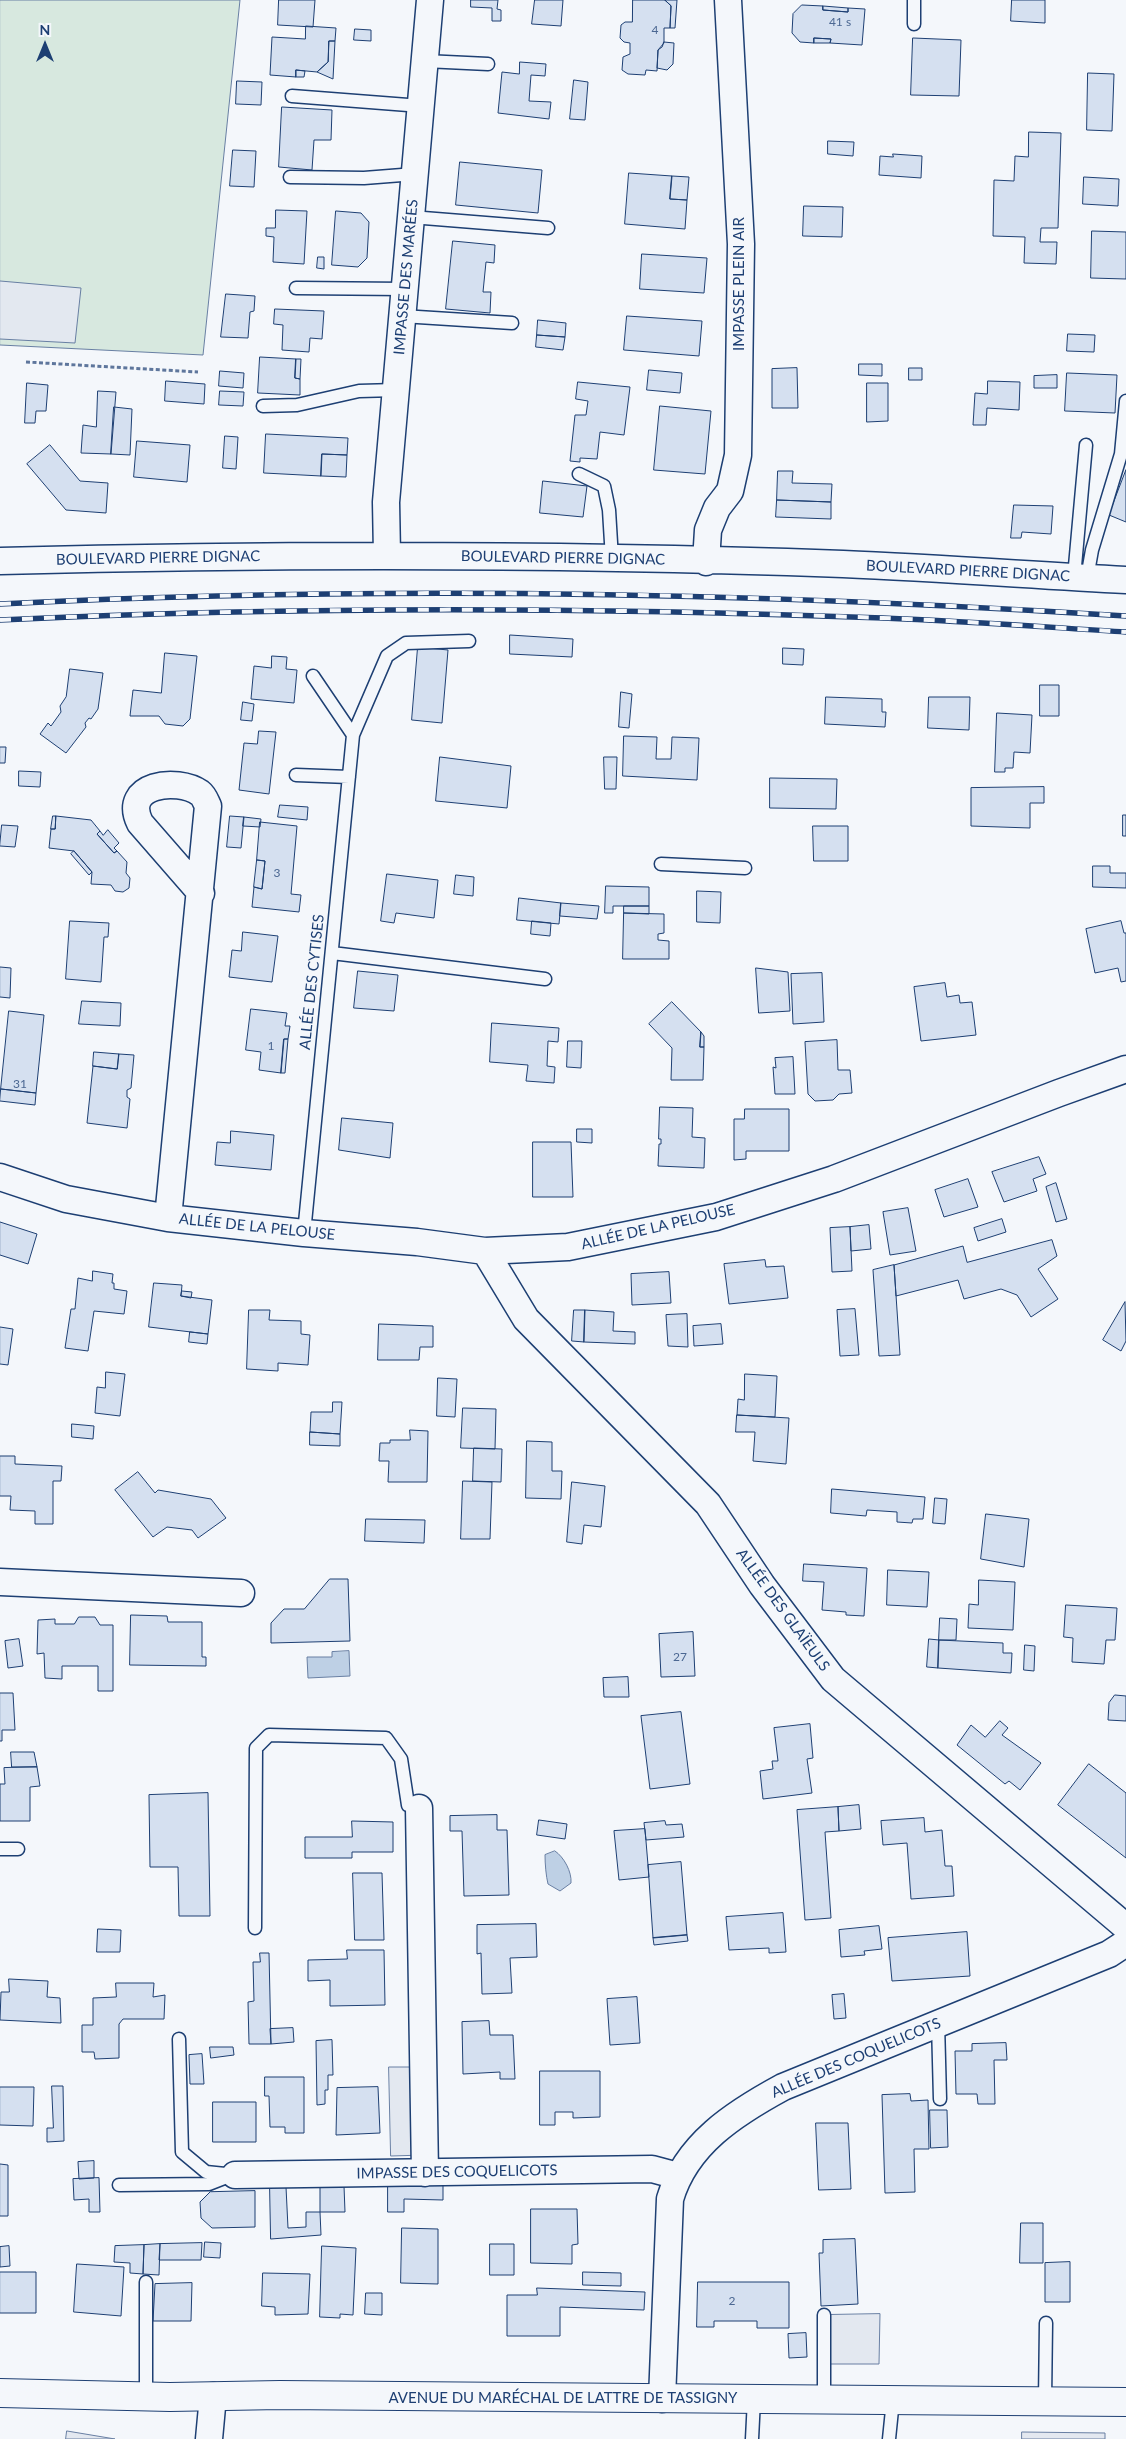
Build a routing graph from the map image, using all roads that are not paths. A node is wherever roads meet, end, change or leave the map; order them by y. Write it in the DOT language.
graph roads {
  1 [pos="430,0"];
  2 [pos="728,0"];
  3 [pos="914,0"];
  4 [pos="914,24"];
  5 [pos="425,61"];
  6 [pos="488,64"];
  7 [pos="292,96"];
  8 [pos="421,106"];
  9 [pos="415,174"];
  10 [pos="290,177"];
  11 [pos="411,217"];
  12 [pos="548,228"];
  13 [pos="296,288"];
  14 [pos="405,289"];
  15 [pos="402,316"];
  16 [pos="512,323"];
  17 [pos="396,390"];
  18 [pos="1126,401"];
  19 [pos="263,406"];
  20 [pos="1086,445"];
  21 [pos="579,474"];
  22 [pos="387,555"];
  23 [pos="612,559"];
  24 [pos="0,561"];
  25 [pos="706,562"];
  26 [pos="1081,578"];
  27 [pos="1126,580"];
  28 [pos="469,641"];
  29 [pos="313,676"];
  30 [pos="353,735"];
  31 [pos="296,775"];
  32 [pos="349,777"];
  33 [pos="661,864"];
  34 [pos="745,868"];
  35 [pos="201,893"];
  36 [pos="332,954"];
  37 [pos="545,979"];
  38 [pos="1126,1069"];
  39 [pos="0,1177"];
  40 [pos="168,1218"];
  41 [pos="304,1233"];
  42 [pos="485,1251"];
  43 [pos="0,1582"];
  44 [pos="241,1593"];
  45 [pos="419,1808"];
  46 [pos="0,1849"];
  47 [pos="18,1849"];
  48 [pos="1126,1927"];
  49 [pos="255,1928"];
  50 [pos="1126,1944"];
  51 [pos="938,2023"];
  52 [pos="179,2039"];
  53 [pos="940,2099"];
  54 [pos="425,2173"];
  55 [pos="234,2174"];
  56 [pos="678,2176"];
  57 [pos="119,2186"];
  58 [pos="146,2282"];
  59 [pos="824,2315"];
  60 [pos="1046,2323"];
  61 [pos="0,2393"];
  62 [pos="146,2396"];
  63 [pos="213,2396"];
  64 [pos="662,2399"];
  65 [pos="754,2399"];
  66 [pos="824,2399"];
  67 [pos="893,2400"];
  68 [pos="1045,2401"];
  69 [pos="1126,2402"];
  70 [pos="209,2439"];
  71 [pos="752,2439"];
  72 [pos="888,2439"];
  1 -- 5 [label="street, IMPASSE DES MARÉES"];
  2 -- 25 [label="street, IMPASSE PLEIN AIR"];
  3 -- 4 [label="lane"];
  5 -- 6 [label="lane"];
  5 -- 8 [label="street, IMPASSE DES MARÉES"];
  7 -- 8 [label="lane"];
  8 -- 9 [label="street, IMPASSE DES MARÉES"];
  9 -- 10 [label="lane"];
  9 -- 11 [label="street, IMPASSE DES MARÉES"];
  11 -- 12 [label="lane"];
  11 -- 14 [label="street, IMPASSE DES MARÉES"];
  13 -- 14 [label="lane"];
  14 -- 15 [label="street, IMPASSE DES MARÉES"];
  15 -- 16 [label="lane"];
  15 -- 17 [label="street, IMPASSE DES MARÉES"];
  17 -- 19 [label="lane"];
  17 -- 22 [label="street, IMPASSE DES MARÉES"];
  18 -- 26 [label="lane"];
  20 -- 26 [label="lane"];
  21 -- 23 [label="lane"];
  22 -- 23 [label="street, BOULEVARD PIERRE DIGNAC"];
  22 -- 24 [label="street, BOULEVARD PIERRE DIGNAC"];
  23 -- 25 [label="street, BOULEVARD PIERRE DIGNAC"];
  25 -- 26 [label="street, BOULEVARD PIERRE DIGNAC"];
  26 -- 27 [label="street, BOULEVARD PIERRE DIGNAC"];
  28 -- 30 [label="lane, ALLÉE DES CYTISES"];
  29 -- 30 [label="lane"];
  30 -- 32 [label="lane, ALLÉE DES CYTISES"];
  31 -- 32 [label="lane"];
  32 -- 36 [label="lane, ALLÉE DES CYTISES"];
  33 -- 34 [label="lane"];
  35 -- 40 [label="street, ALLÉE DE LA PELOUSE"];
  36 -- 37 [label="lane"];
  36 -- 41 [label="lane, ALLÉE DES CYTISES"];
  38 -- 42 [label="street, ALLÉE DE LA PELOUSE"];
  39 -- 40 [label="street, ALLÉE DE LA PELOUSE"];
  40 -- 41 [label="street, ALLÉE DE LA PELOUSE"];
  41 -- 42 [label="street, ALLÉE DE LA PELOUSE"];
  42 -- 48 [label="street, ALLÉE DES GLAÏEULS"];
  43 -- 44 [label="street"];
  45 -- 49 [label="lane"];
  45 -- 54 [label="street"];
  46 -- 47 [label="lane"];
  50 -- 51 [label="street, ALLÉE DES COQUELICOTS"];
  51 -- 53 [label="lane"];
  51 -- 56 [label="street, ALLÉE DES COQUELICOTS"];
  52 -- 55 [label="lane"];
  54 -- 55 [label="street, IMPASSE DES COQUELICOTS"];
  54 -- 56 [label="street, IMPASSE DES COQUELICOTS"];
  55 -- 57 [label="lane"];
  56 -- 64 [label="street, ALLÉE DES COQUELICOTS"];
  58 -- 62 [label="lane"];
  59 -- 66 [label="lane"];
  60 -- 68 [label="lane"];
  61 -- 62 [label="main road, AVENUE DU MARÉCHAL DE LATTRE DE TASSIGNY"];
  62 -- 63 [label="main road, AVENUE DU MARÉCHAL DE LATTRE DE TASSIGNY"];
  63 -- 64 [label="main road, AVENUE DU MARÉCHAL DE LATTRE DE TASSIGNY"];
  63 -- 70 [label="street"];
  64 -- 65 [label="main road, AVENUE DU MARÉCHAL DE LATTRE DE TASSIGNY"];
  65 -- 66 [label="main road, AVENUE DU MARÉCHAL DE LATTRE DE TASSIGNY"];
  65 -- 71 [label="lane"];
  66 -- 67 [label="main road, AVENUE DU MARÉCHAL DE LATTRE DE TASSIGNY"];
  67 -- 68 [label="main road, AVENUE DU MARÉCHAL DE LATTRE DE TASSIGNY"];
  67 -- 72 [label="lane"];
  68 -- 69 [label="main road, AVENUE DU MARÉCHAL DE LATTRE DE TASSIGNY"];
}
